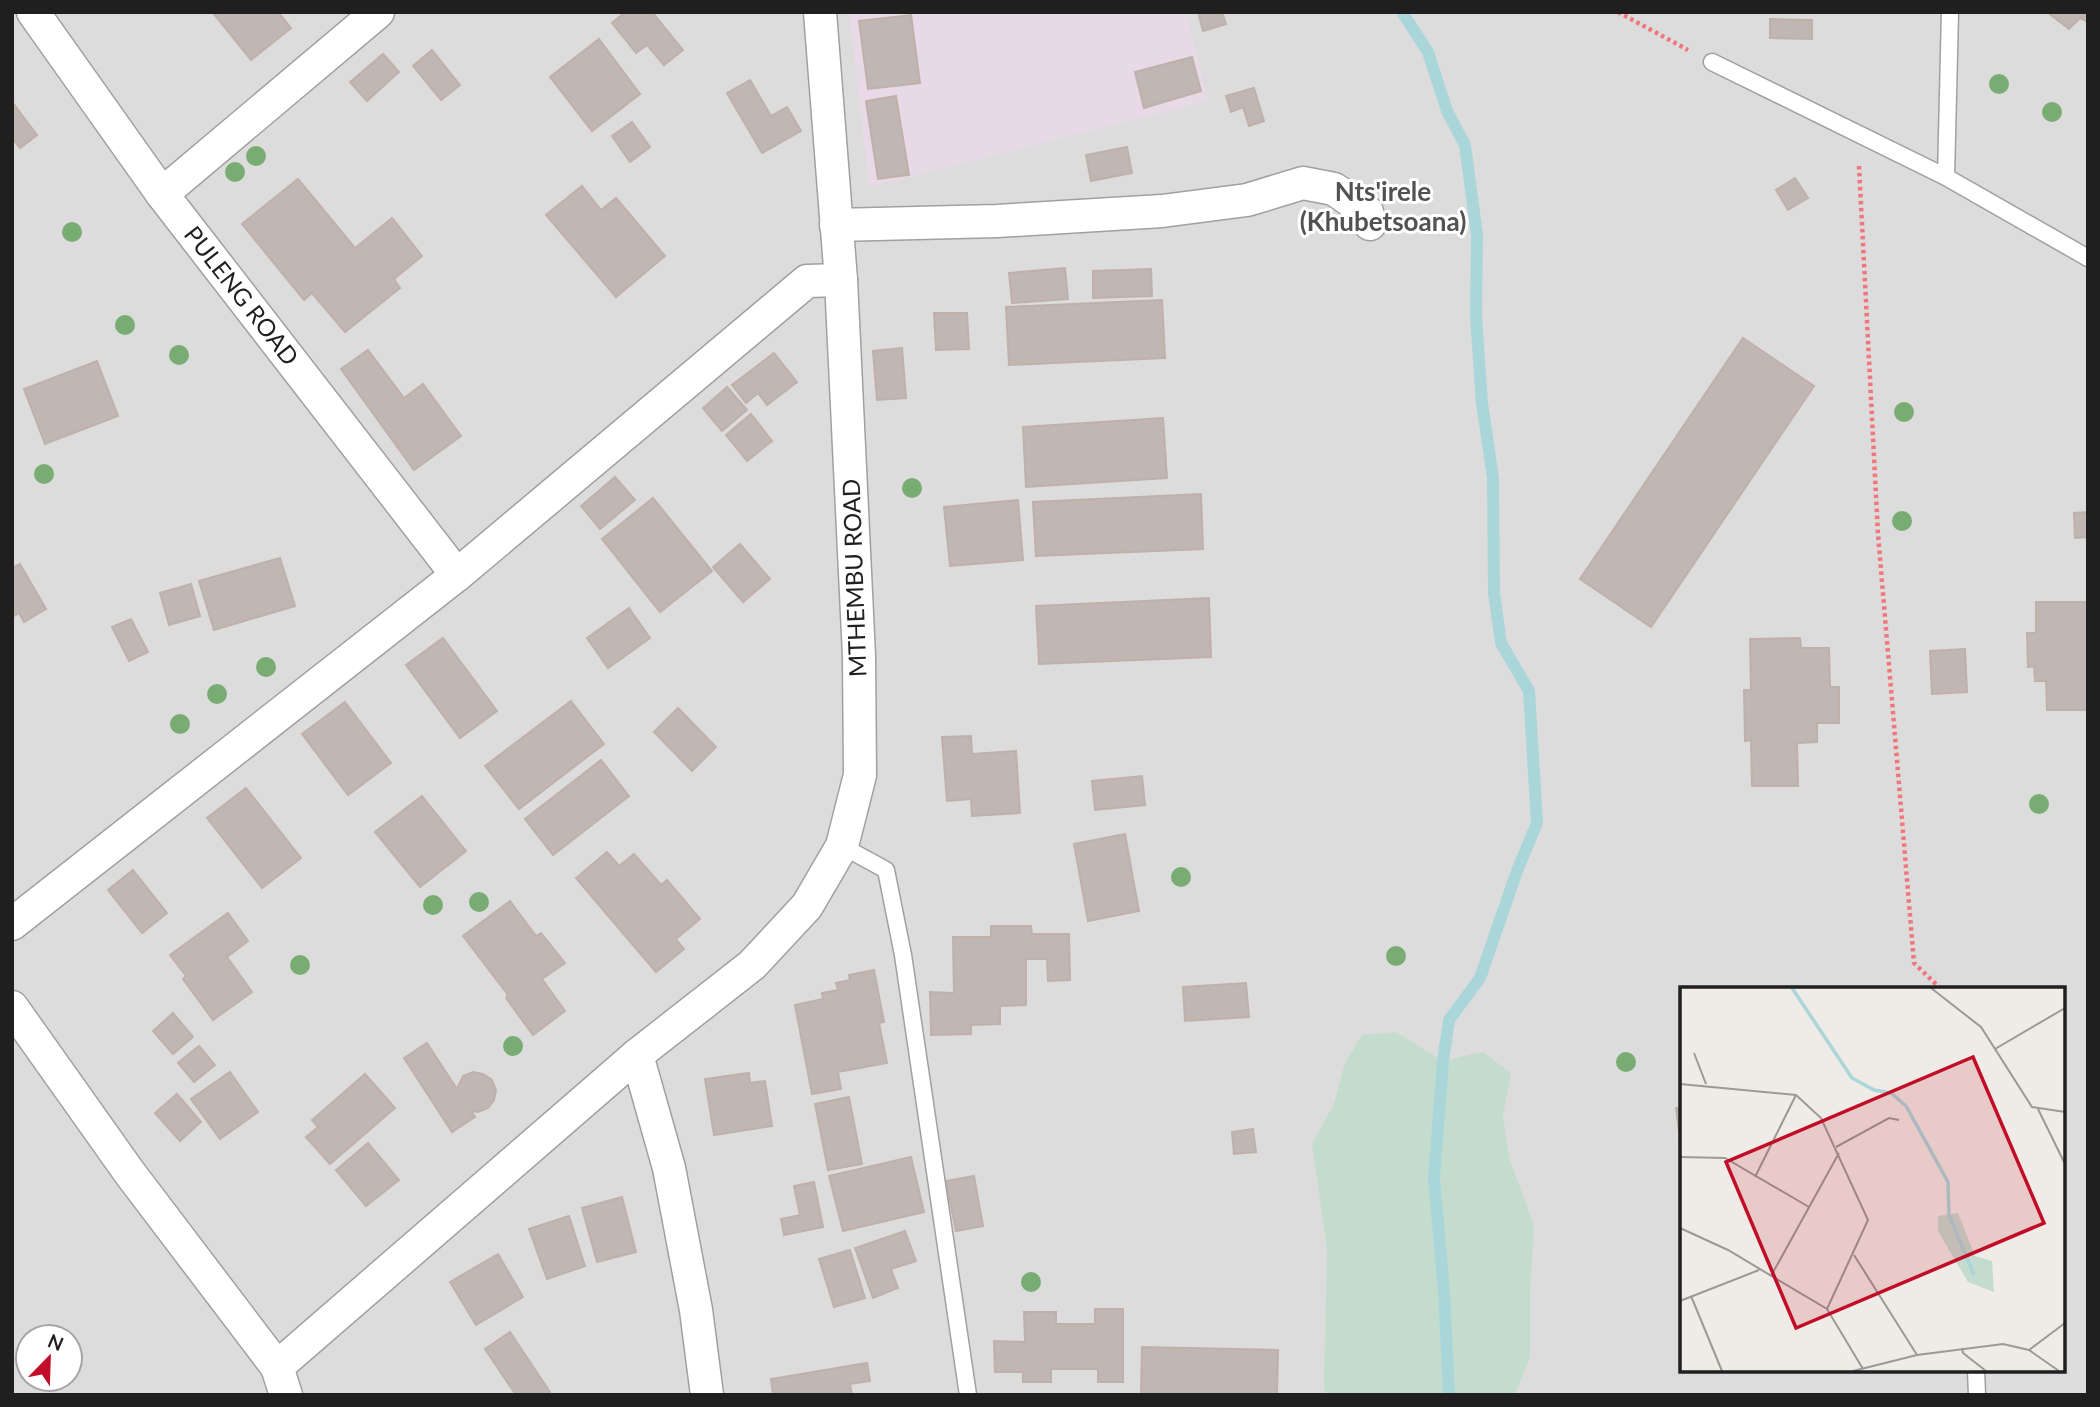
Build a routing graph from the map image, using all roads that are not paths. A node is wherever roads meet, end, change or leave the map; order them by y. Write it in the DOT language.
graph roads {
  1 [pos="33,12"];
  2 [pos="378,12"];
  3 [pos="820,12"];
  4 [pos="1950,12"];
  5 [pos="1712,62"];
  6 [pos="1946,177"];
  7 [pos="162,194"];
  8 [pos="1370,224"];
  9 [pos="836,225"];
  10 [pos="2088,258"];
  11 [pos="841,280"];
  12 [pos="457,575"];
  13 [pos="842,846"];
  14 [pos="12,924"];
  15 [pos="12,1007"];
  16 [pos="637,1055"];
  17 [pos="1976,1372"];
  18 [pos="281,1381"];
  19 [pos="707,1395"];
  20 [pos="968,1395"];
  21 [pos="1977,1395"];
  1 -- 7 [label="street, PULENG ROAD"];
  2 -- 7 [label="street"];
  3 -- 9 [label="street, MTHEMBU ROAD"];
  4 -- 6 [label="lane"];
  5 -- 6 [label="lane"];
  6 -- 10 [label="lane"];
  7 -- 12 [label="street, PULENG ROAD"];
  8 -- 9 [label="street"];
  9 -- 11 [label="street, MTHEMBU ROAD"];
  11 -- 12 [label="street"];
  11 -- 13 [label="street, MTHEMBU ROAD"];
  12 -- 14 [label="street"];
  13 -- 16 [label="street, MTHEMBU ROAD"];
  13 -- 20 [label="lane"];
  15 -- 18 [label="street"];
  16 -- 18 [label="street, MTHEMBU ROAD"];
  16 -- 19 [label="street"];
  17 -- 21 [label="lane"];
}
